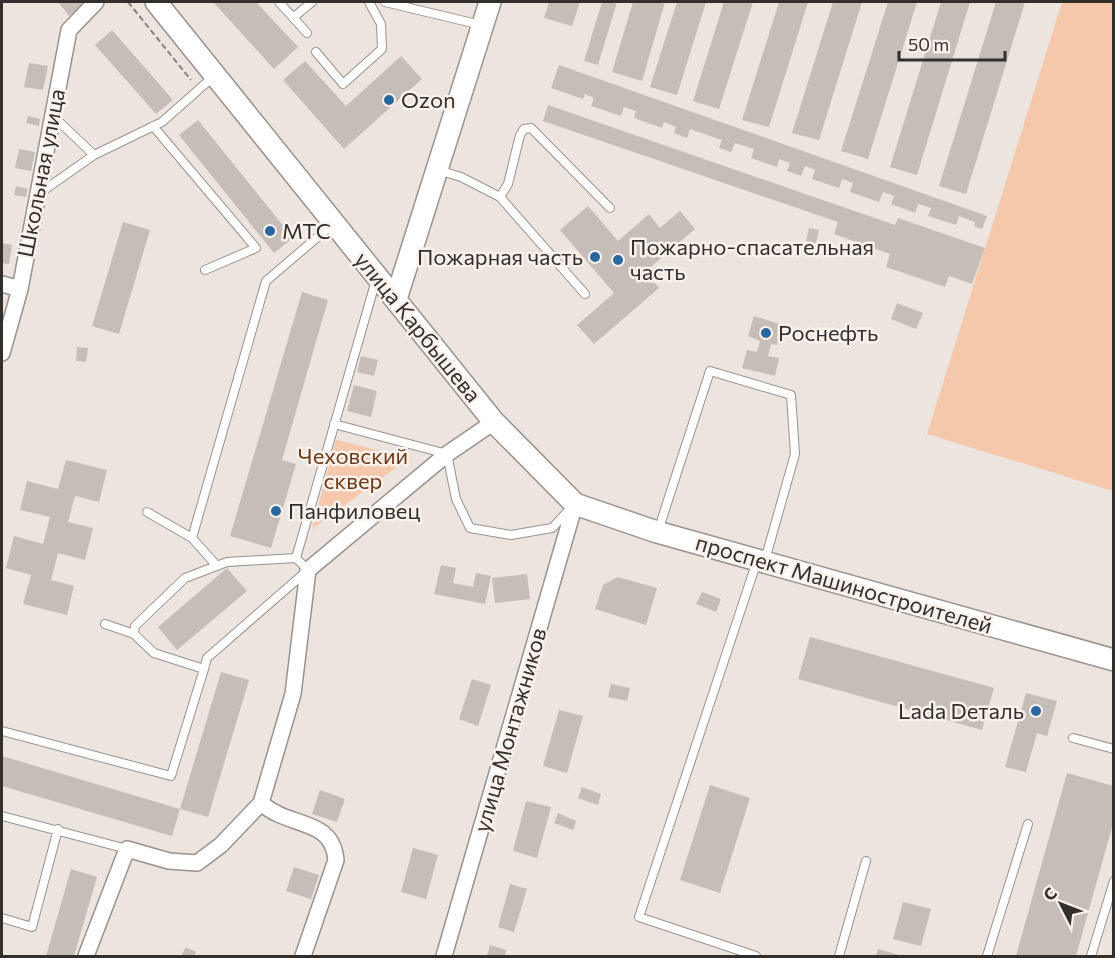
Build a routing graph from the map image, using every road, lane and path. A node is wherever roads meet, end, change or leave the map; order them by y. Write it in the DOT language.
graph roads {
  1 [pos="96,2"];
  2 [pos="128,2"];
  3 [pos="156,2"];
  4 [pos="279,2"];
  5 [pos="312,2"];
  6 [pos="369,2"];
  7 [pos="385,2"];
  8 [pos="490,2"];
  9 [pos="294,17"];
  10 [pos="483,25"];
  11 [pos="307,33"];
  12 [pos="316,52"];
  13 [pos="215,75"];
  14 [pos="198,90"];
  15 [pos="52,115"];
  16 [pos="153,126"];
  17 [pos="94,155"];
  18 [pos="437,169"];
  19 [pos="36,195"];
  20 [pos="500,197"];
  21 [pos="610,208"];
  22 [pos="334,223"];
  23 [pos="205,270"];
  24 [pos="377,276"];
  25 [pos="2,284"];
  26 [pos="20,289"];
  27 [pos="585,294"];
  28 [pos="396,299"];
  29 [pos="2,353"];
  30 [pos="494,422"];
  31 [pos="334,424"];
  32 [pos="447,454"];
  33 [pos="575,504"];
  34 [pos="147,512"];
  35 [pos="657,532"];
  36 [pos="192,538"];
  37 [pos="296,558"];
  38 [pos="761,561"];
  39 [pos="217,566"];
  40 [pos="308,570"];
  41 [pos="105,624"];
  42 [pos="134,634"];
  43 [pos="1113,660"];
  44 [pos="204,669"];
  45 [pos="2,731"];
  46 [pos="1073,738"];
  47 [pos="1113,749"];
  48 [pos="261,803"];
  49 [pos="2,816"];
  50 [pos="1028,824"];
  51 [pos="58,829"];
  52 [pos="127,849"];
  53 [pos="867,861"];
  54 [pos="1113,881"];
  55 [pos="2,918"];
  56 [pos="86,957"];
  57 [pos="303,957"];
  58 [pos="444,957"];
  59 [pos="756,957"];
  60 [pos="838,957"];
  61 [pos="987,957"];
  62 [pos="1091,957"];
  1 -- 15 [label="street, Школьная улица"];
  2 -- 14 [label="path"];
  3 -- 13 [label="main road, улица Карбышева"];
  4 -- 9 [label="lane"];
  5 -- 9 [label="lane"];
  6 -- 12 [label="lane"];
  7 -- 10 [label="lane"];
  8 -- 10 [label="main road"];
  9 -- 11 [label="lane"];
  10 -- 18 [label="main road"];
  13 -- 14 [label="lane"];
  13 -- 22 [label="main road, улица Карбышева"];
  14 -- 16 [label="lane"];
  15 -- 17 [label="lane"];
  15 -- 19 [label="street, Школьная улица"];
  16 -- 17 [label="lane"];
  16 -- 23 [label="lane"];
  17 -- 19 [label="lane"];
  18 -- 20 [label="lane"];
  18 -- 28 [label="main road"];
  19 -- 26 [label="street, Школьная улица"];
  20 -- 21 [label="lane"];
  20 -- 27 [label="lane"];
  22 -- 24 [label="main road, улица Карбышева"];
  22 -- 36 [label="lane"];
  24 -- 28 [label="main road, улица Карбышева"];
  24 -- 31 [label="lane"];
  25 -- 26 [label="street"];
  26 -- 29 [label="street, Школьная улица"];
  28 -- 30 [label="main road, улица Карбышева"];
  30 -- 32 [label="street"];
  30 -- 33 [label="main road, улица Карбышева"];
  31 -- 32 [label="lane"];
  31 -- 37 [label="lane"];
  32 -- 33 [label="lane"];
  32 -- 40 [label="street"];
  33 -- 35 [label="main road, проспект Машиностроителей"];
  33 -- 58 [label="street, улица Монтажников"];
  34 -- 36 [label="lane"];
  35 -- 38 [label="main road, проспект Машиностроителей"];
  35 -- 38 [label="lane"];
  36 -- 39 [label="lane"];
  37 -- 39 [label="lane"];
  37 -- 40 [label="lane"];
  38 -- 43 [label="main road, проспект Машиностроителей"];
  38 -- 59 [label="lane"];
  39 -- 42 [label="lane"];
  40 -- 44 [label="lane"];
  40 -- 48 [label="street"];
  41 -- 42 [label="lane"];
  42 -- 44 [label="lane"];
  44 -- 45 [label="lane"];
  46 -- 47 [label="lane"];
  48 -- 52 [label="street"];
  48 -- 57 [label="street"];
  49 -- 51 [label="lane"];
  50 -- 61 [label="lane"];
  51 -- 52 [label="lane"];
  51 -- 55 [label="lane"];
  52 -- 56 [label="street"];
  53 -- 60 [label="lane"];
  54 -- 62 [label="lane"];
}
